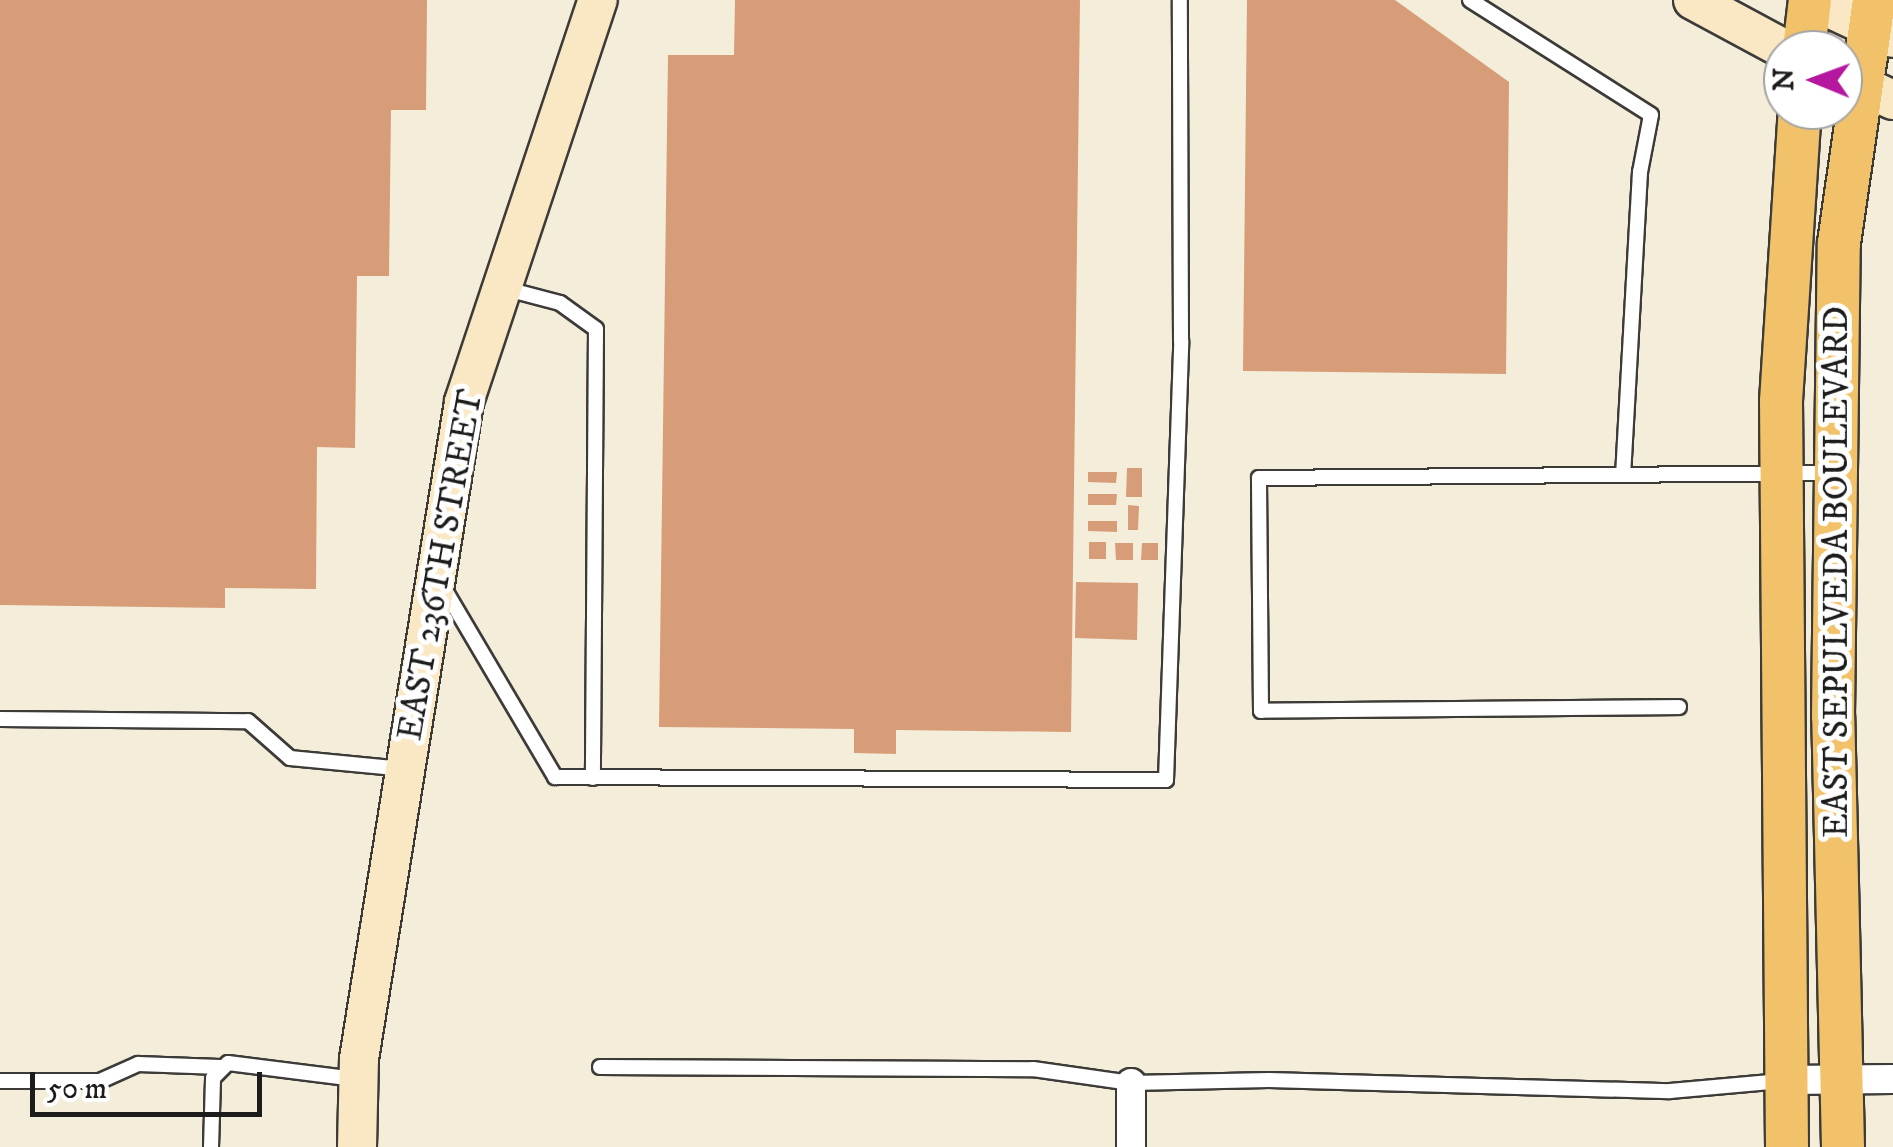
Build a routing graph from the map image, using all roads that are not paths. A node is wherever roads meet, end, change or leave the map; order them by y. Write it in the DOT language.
graph roads {
  1 [pos="598,0"];
  2 [pos="1180,0"];
  3 [pos="1470,0"];
  4 [pos="1693,0"];
  5 [pos="1811,0"];
  6 [pos="1878,22"];
  7 [pos="1807,30"];
  8 [pos="1763,38"];
  9 [pos="1866,88"];
  10 [pos="1798,130"];
  11 [pos="502,288"];
  12 [pos="1836,473"];
  13 [pos="1782,474"];
  14 [pos="1623,475"];
  15 [pos="437,576"];
  16 [pos="1679,707"];
  17 [pos="0,719"];
  18 [pos="406,769"];
  19 [pos="593,778"];
  20 [pos="220,1067"];
  21 [pos="600,1067"];
  22 [pos="1893,1078"];
  23 [pos="1842,1079"];
  24 [pos="358,1080"];
  25 [pos="1786,1080"];
  26 [pos="0,1081"];
  27 [pos="1130,1083"];
  28 [pos="212,1147"];
  29 [pos="357,1147"];
  30 [pos="1131,1147"];
  31 [pos="1786,1147"];
  32 [pos="1842,1147"];
  1 -- 11 [label="street, EAST 236TH STREET"];
  2 -- 19 [label="lane"];
  3 -- 14 [label="lane"];
  4 -- 8 [label="street"];
  5 -- 6 [label="street"];
  5 -- 7 [label="main road"];
  6 -- 9 [label="main road, EAST SEPULVEDA BOULEVARD"];
  9 -- 12 [label="main road, EAST SEPULVEDA BOULEVARD"];
  10 -- 13 [label="main road, EAST SEPULVEDA BOULEVARD"];
  11 -- 15 [label="street, EAST 236TH STREET"];
  11 -- 19 [label="lane"];
  12 -- 13 [label="lane"];
  12 -- 23 [label="main road, EAST SEPULVEDA BOULEVARD"];
  13 -- 14 [label="lane"];
  13 -- 25 [label="main road, EAST SEPULVEDA BOULEVARD"];
  14 -- 16 [label="lane"];
  15 -- 18 [label="street, EAST 236TH STREET"];
  15 -- 19 [label="lane"];
  17 -- 18 [label="lane"];
  18 -- 24 [label="street, EAST 236TH STREET"];
  20 -- 24 [label="lane"];
  20 -- 26 [label="lane"];
  20 -- 28 [label="lane"];
  21 -- 27 [label="lane"];
  22 -- 23 [label="street"];
  23 -- 25 [label="street"];
  23 -- 32 [label="main road, EAST SEPULVEDA BOULEVARD"];
  24 -- 29 [label="street, EAST 236TH STREET"];
  25 -- 27 [label="lane"];
  25 -- 31 [label="main road, EAST SEPULVEDA BOULEVARD"];
  27 -- 30 [label="street"];
}
